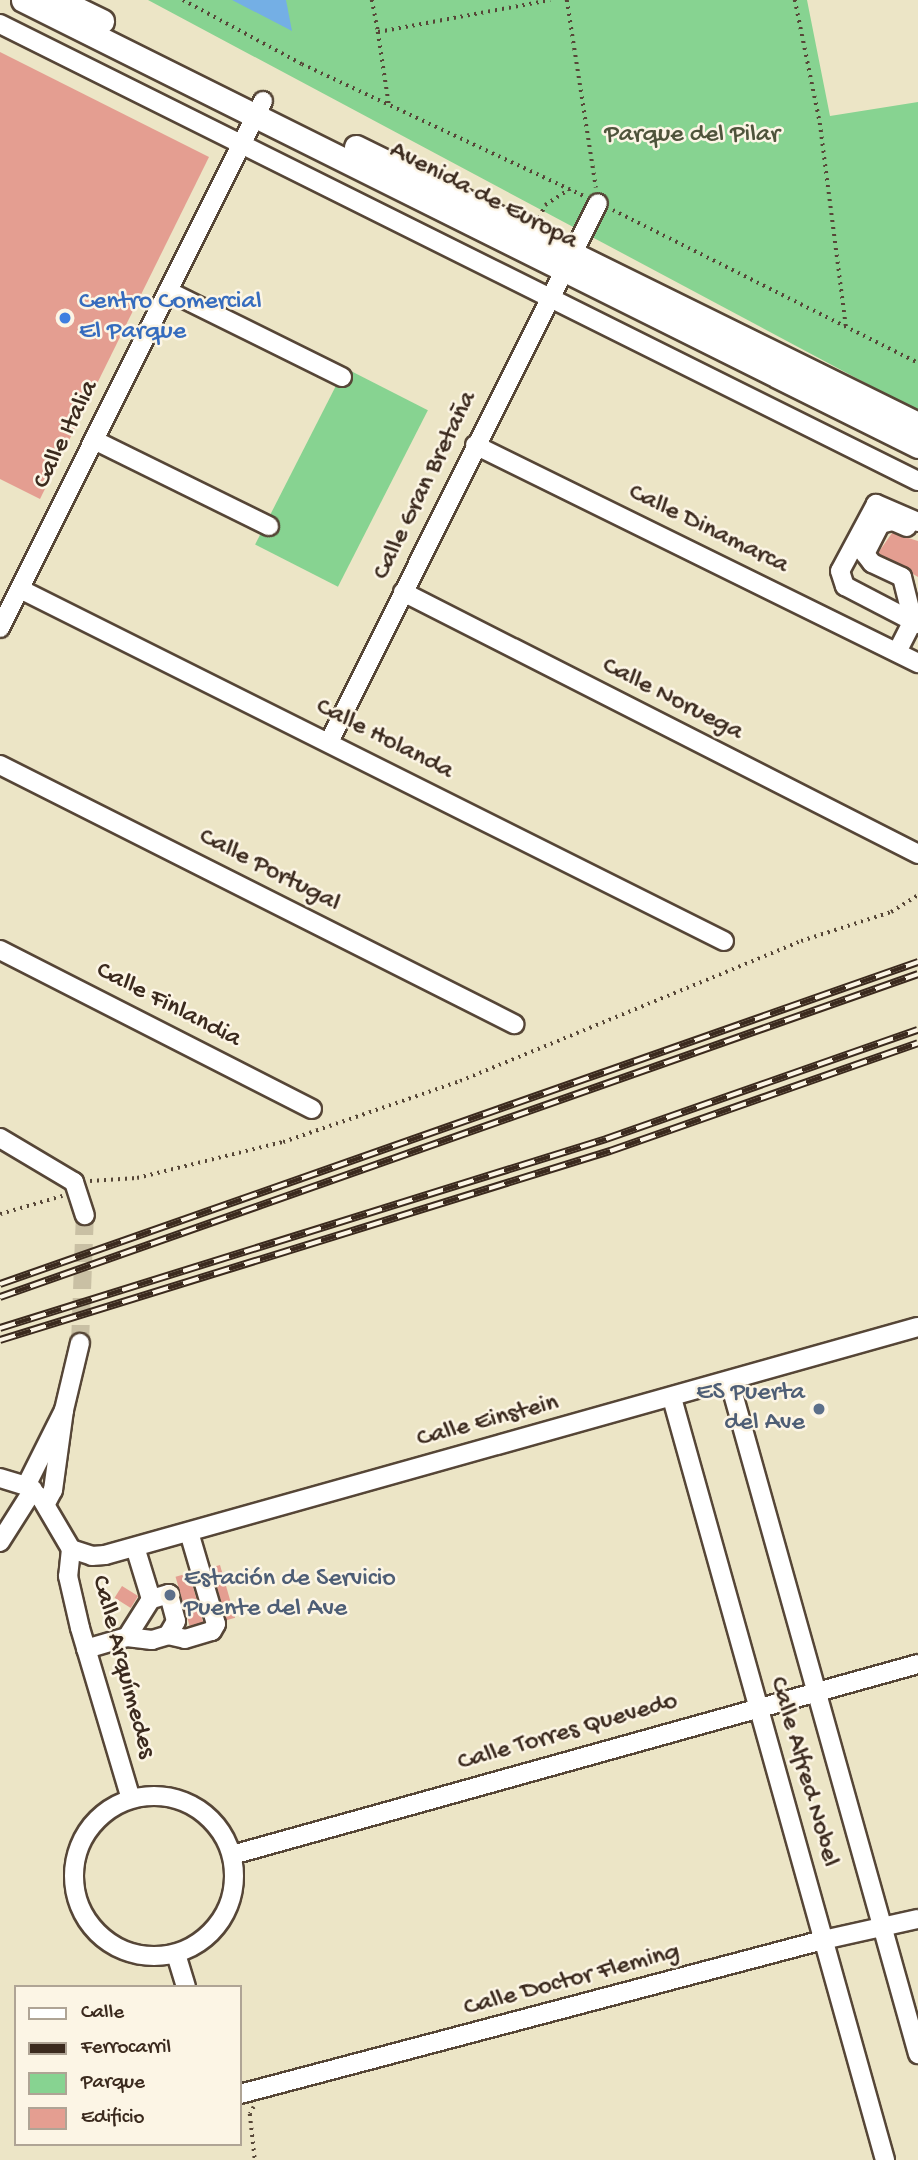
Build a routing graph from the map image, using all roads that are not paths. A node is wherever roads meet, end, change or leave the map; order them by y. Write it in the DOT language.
graph roads {
  1 [pos="23,0"];
  2 [pos="59,0"];
  3 [pos="0,24"];
  4 [pos="259,108"];
  5 [pos="241,144"];
  6 [pos="598,203"];
  7 [pos="566,260"];
  8 [pos="167,291"];
  9 [pos="548,296"];
  10 [pos="342,377"];
  11 [pos="918,424"];
  12 [pos="94,440"];
  13 [pos="475,445"];
  14 [pos="918,446"];
  15 [pos="918,481"];
  16 [pos="918,522"];
  17 [pos="270,526"];
  18 [pos="918,533"];
  19 [pos="20,589"];
  20 [pos="403,592"];
  21 [pos="915,623"];
  22 [pos="0,628"];
  23 [pos="897,652"];
  24 [pos="918,663"];
  25 [pos="330,742"];
  26 [pos="0,765"];
  27 [pos="918,854"];
  28 [pos="724,941"];
  29 [pos="0,950"];
  30 [pos="514,1024"];
  31 [pos="312,1109"];
  32 [pos="0,1138"];
  33 [pos="85,1215"];
  34 [pos="918,1327"];
  35 [pos="80,1343"];
  36 [pos="730,1382"];
  37 [pos="672,1398"];
  38 [pos="64,1410"];
  39 [pos="0,1478"];
  40 [pos="29,1488"];
  41 [pos="46,1503"];
  42 [pos="189,1532"];
  43 [pos="0,1542"];
  44 [pos="135,1546"];
  45 [pos="71,1549"];
  46 [pos="151,1599"];
  47 [pos="168,1635"];
  48 [pos="127,1637"];
  49 [pos="86,1648"];
  50 [pos="918,1664"];
  51 [pos="818,1691"];
  52 [pos="758,1707"];
  53 [pos="131,1798"];
  54 [pos="232,1855"];
  55 [pos="918,1920"];
  56 [pos="883,1929"];
  57 [pos="823,1940"];
  58 [pos="176,1954"];
  59 [pos="185,1985"];
  60 [pos="918,2054"];
  61 [pos="242,2094"];
  62 [pos="885,2160"];
  1 -- 4 [label="main road, Avenida de Europa"];
  2 -- 4 [label="main road, Avenida de Europa"];
  3 -- 5 [label="street"];
  4 -- 5 [label="street, Calle Italia"];
  4 -- 7 [label="main road, Avenida de Europa"];
  4 -- 7 [label="main road, Avenida de Europa"];
  5 -- 8 [label="street, Calle Italia"];
  5 -- 9 [label="street"];
  6 -- 7 [label="street, Calle Gran Bretaña"];
  7 -- 9 [label="street, Calle Gran Bretaña"];
  7 -- 11 [label="main road, Avenida de Europa"];
  7 -- 14 [label="main road, Avenida de Europa"];
  8 -- 10 [label="street"];
  8 -- 12 [label="street, Calle Italia"];
  9 -- 13 [label="street, Calle Gran Bretaña"];
  9 -- 15 [label="street"];
  12 -- 17 [label="street"];
  12 -- 19 [label="street, Calle Italia"];
  13 -- 20 [label="street, Calle Gran Bretaña"];
  13 -- 23 [label="street, Calle Dinamarca"];
  16 -- 21 [label="street"];
  18 -- 21 [label="street"];
  19 -- 22 [label="street, Calle Italia"];
  19 -- 25 [label="street, Calle Holanda"];
  20 -- 25 [label="street, Calle Gran Bretaña"];
  20 -- 27 [label="street, Calle Noruega"];
  21 -- 23 [label="street"];
  23 -- 24 [label="street, Calle Dinamarca"];
  25 -- 28 [label="street, Calle Holanda"];
  26 -- 30 [label="street, Calle Portugal"];
  29 -- 31 [label="street, Calle Finlandia"];
  32 -- 33 [label="street"];
  34 -- 36 [label="street, Calle Einstein"];
  35 -- 38 [label="street"];
  36 -- 37 [label="street, Calle Einstein"];
  36 -- 51 [label="street, Calle Alfred Nobel"];
  37 -- 42 [label="street, Calle Einstein"];
  37 -- 52 [label="street, Calle Alfred Nobel"];
  38 -- 40 [label="street"];
  38 -- 41 [label="street"];
  39 -- 40 [label="street"];
  40 -- 41 [label="street"];
  40 -- 43 [label="street"];
  41 -- 45 [label="street"];
  42 -- 44 [label="street, Calle Einstein"];
  42 -- 47 [label="street"];
  44 -- 45 [label="street, Calle Einstein"];
  44 -- 46 [label="street"];
  45 -- 49 [label="street, Calle Arquímedes"];
  46 -- 47 [label="street"];
  46 -- 48 [label="street"];
  47 -- 48 [label="street"];
  48 -- 49 [label="street"];
  49 -- 53 [label="street, Calle Arquímedes"];
  50 -- 51 [label="street, Calle Torres Quevedo"];
  51 -- 52 [label="street, Calle Torres Quevedo"];
  51 -- 56 [label="street, Calle Alfred Nobel"];
  52 -- 54 [label="street, Calle Torres Quevedo"];
  52 -- 57 [label="street, Calle Alfred Nobel"];
  53 -- 54 [label="street"];
  53 -- 58 [label="street"];
  54 -- 58 [label="street"];
  55 -- 56 [label="street, Calle Doctor Fleming"];
  56 -- 57 [label="street, Calle Doctor Fleming"];
  56 -- 60 [label="street, Calle Alfred Nobel"];
  57 -- 61 [label="street, Calle Doctor Fleming"];
  57 -- 62 [label="street, Calle Alfred Nobel"];
  58 -- 59 [label="street"];
}
